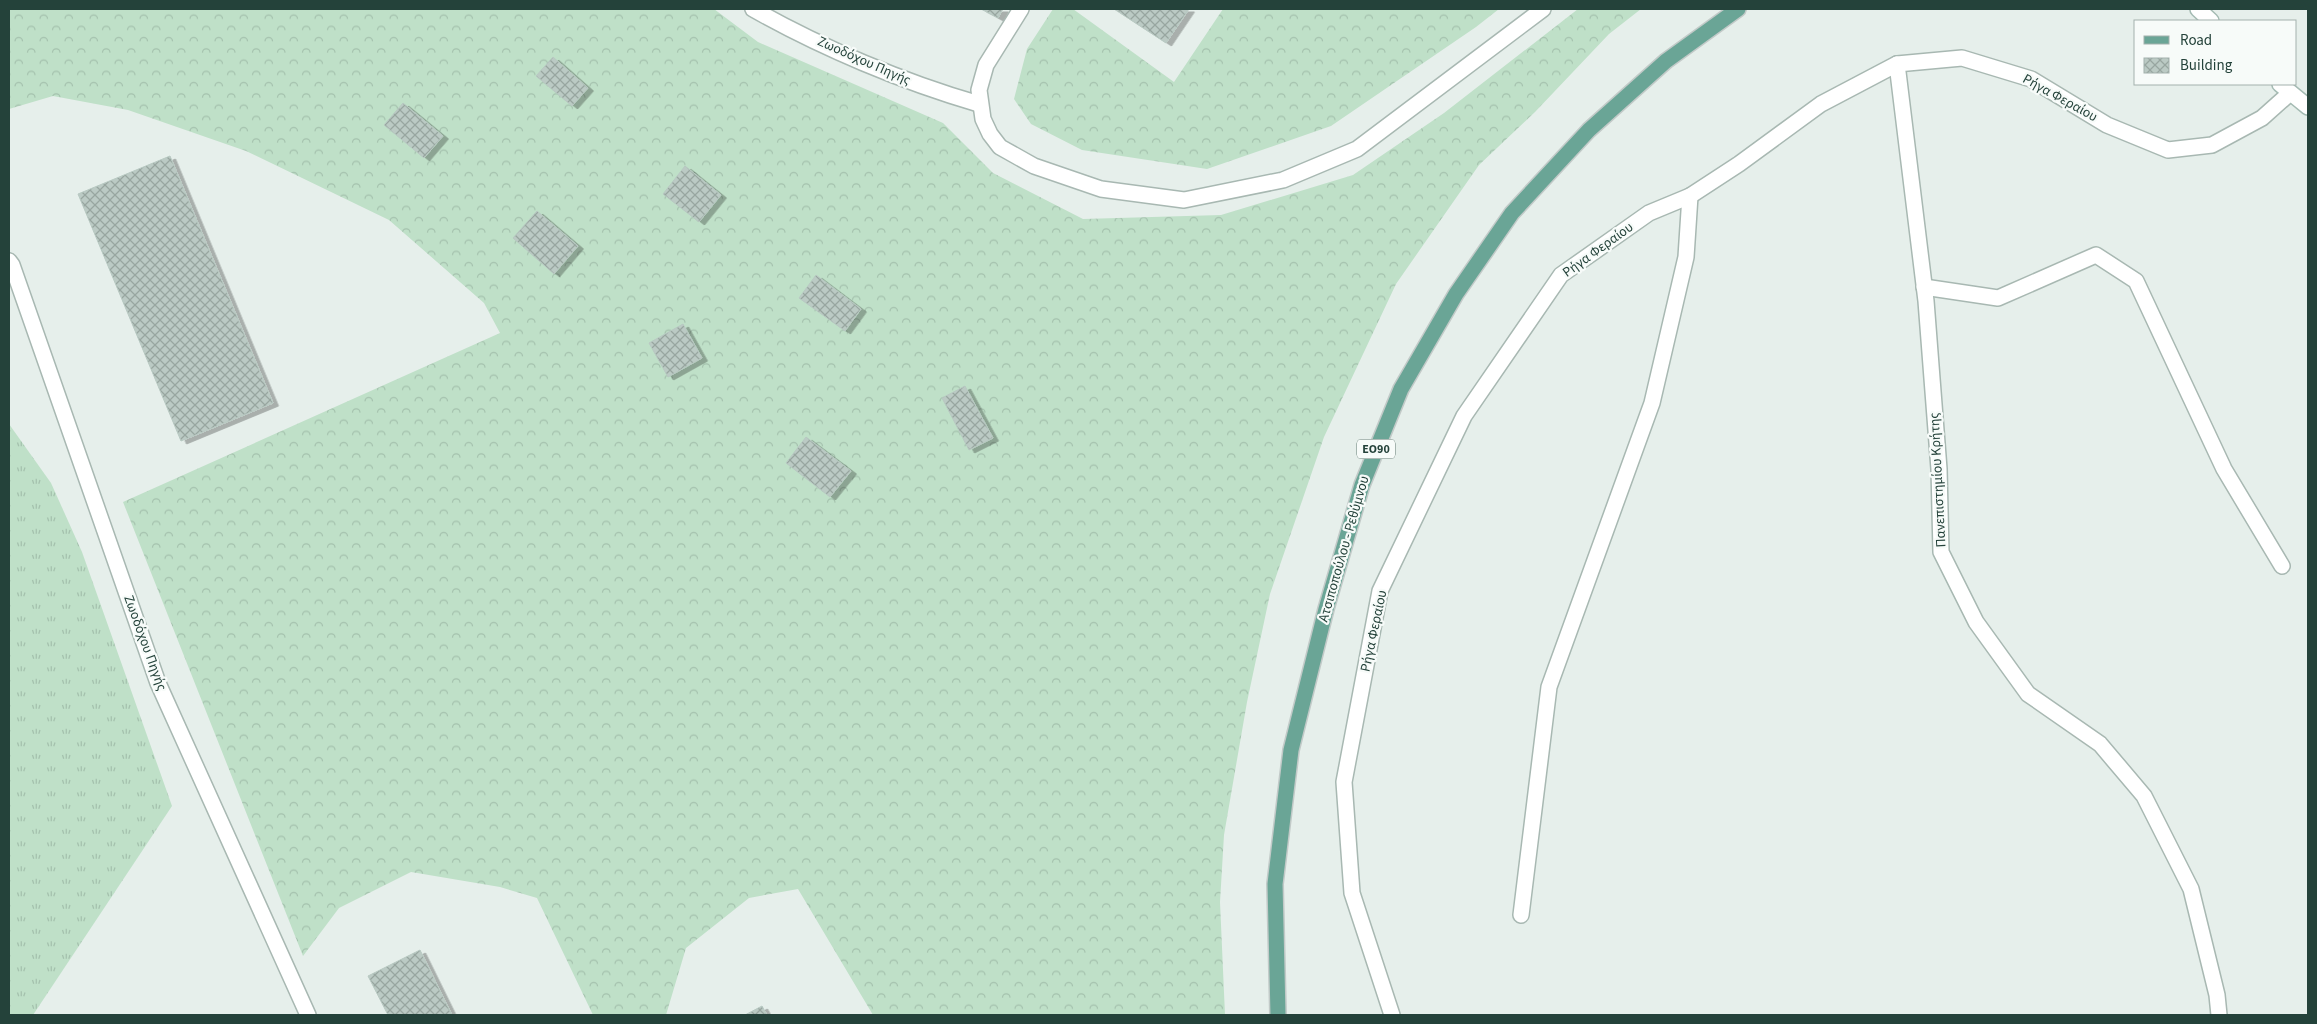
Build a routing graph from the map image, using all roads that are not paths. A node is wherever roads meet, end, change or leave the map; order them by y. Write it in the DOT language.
graph roads {
  1 [pos="753,9"];
  2 [pos="1021,9"];
  3 [pos="1543,9"];
  4 [pos="1738,9"];
  5 [pos="2198,9"];
  6 [pos="2210,20"];
  7 [pos="1897,64"];
  8 [pos="2285,88"];
  9 [pos="979,104"];
  10 [pos="2308,107"];
  11 [pos="1690,196"];
  12 [pos="9,260"];
  13 [pos="1924,287"];
  14 [pos="2282,566"];
  15 [pos="1521,915"];
  16 [pos="308,1015"];
  17 [pos="1278,1015"];
  18 [pos="1392,1015"];
  19 [pos="2219,1015"];
  1 -- 9 [label="street, Ζωοδόχου Πηγής"];
  2 -- 9 [label="street"];
  3 -- 9 [label="street"];
  4 -- 17 [label="main road, Ατσιποπούλου - Ρεθύμνου / ΕΟ90"];
  5 -- 6 [label="street"];
  7 -- 8 [label="street, Ρήγα Φεραίου"];
  7 -- 11 [label="street, Ρήγα Φεραίου"];
  7 -- 13 [label="street, Πανεπιστημίου Κρήτης"];
  8 -- 10 [label="street"];
  11 -- 15 [label="street"];
  11 -- 18 [label="street, Ρήγα Φεραίου"];
  12 -- 16 [label="street, Ζωοδόχου Πηγής"];
  13 -- 14 [label="street"];
  13 -- 19 [label="street, Πανεπιστημίου Κρήτης"];
}
